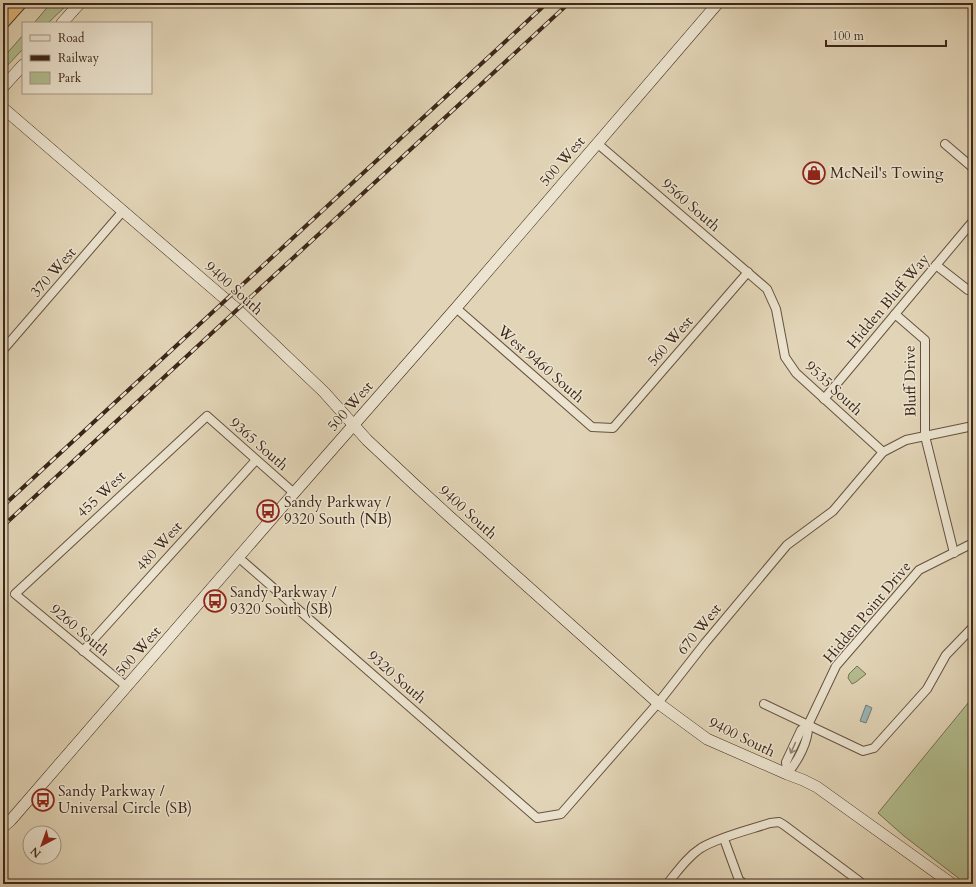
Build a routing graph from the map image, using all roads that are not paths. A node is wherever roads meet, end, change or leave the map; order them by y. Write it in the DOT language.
graph roads {
  1 [pos="19,3"];
  2 [pos="80,3"];
  3 [pos="718,3"];
  4 [pos="3,22"];
  5 [pos="63,22"];
  6 [pos="22,66"];
  7 [pos="3,87"];
  8 [pos="3,108"];
  9 [pos="598,144"];
  10 [pos="945,144"];
  11 [pos="973,168"];
  12 [pos="123,211"];
  13 [pos="973,221"];
  14 [pos="936,265"];
  15 [pos="748,272"];
  16 [pos="767,289"];
  17 [pos="968,290"];
  18 [pos="456,308"];
  19 [pos="895,314"];
  20 [pos="3,350"];
  21 [pos="824,399"];
  22 [pos="207,416"];
  23 [pos="354,424"];
  24 [pos="973,426"];
  25 [pos="613,428"];
  26 [pos="925,436"];
  27 [pos="883,452"];
  28 [pos="256,460"];
  29 [pos="294,493"];
  30 [pos="973,543"];
  31 [pos="954,553"];
  32 [pos="238,557"];
  33 [pos="15,594"];
  34 [pos="973,627"];
  35 [pos="83,651"];
  36 [pos="126,687"];
  37 [pos="658,703"];
  38 [pos="764,704"];
  39 [pos="808,725"];
  40 [pos="786,774"];
  41 [pos="537,818"];
  42 [pos="3,827"];
  43 [pos="724,839"];
  44 [pos="946,882"];
  45 [pos="667,884"];
  46 [pos="744,884"];
  47 [pos="863,884"];
  1 -- 4 [label="highway"];
  2 -- 5 [label="street"];
  3 -- 9 [label="street, 500 West"];
  6 -- 7 [label="street"];
  8 -- 12 [label="street, 9400 South"];
  9 -- 15 [label="street, 9560 South"];
  9 -- 18 [label="street, 500 West"];
  10 -- 11 [label="street"];
  12 -- 20 [label="street, 370 West"];
  12 -- 23 [label="street, 9400 South"];
  13 -- 14 [label="street, Hidden Bluff Way"];
  14 -- 17 [label="street"];
  14 -- 19 [label="street, Hidden Bluff Way"];
  15 -- 16 [label="street, 9560 South"];
  15 -- 25 [label="street, 560 West"];
  16 -- 21 [label="street, 9535 South"];
  18 -- 23 [label="street, 500 West"];
  18 -- 25 [label="street, West 9460 South"];
  19 -- 21 [label="street, Hidden Bluff Way"];
  19 -- 26 [label="street, Bluff Drive"];
  21 -- 27 [label="street, 9535 South"];
  22 -- 28 [label="street, 9365 South"];
  22 -- 33 [label="street, 455 West"];
  23 -- 29 [label="street, 500 West"];
  23 -- 37 [label="street, 9400 South"];
  24 -- 26 [label="street"];
  26 -- 27 [label="street"];
  26 -- 31 [label="street, Bluff Drive"];
  27 -- 37 [label="street, 670 West"];
  28 -- 29 [label="street, 9365 South"];
  28 -- 35 [label="street, 480 West"];
  29 -- 32 [label="street, 500 West"];
  30 -- 31 [label="street, Hidden Point Drive"];
  31 -- 39 [label="street, Hidden Point Drive"];
  32 -- 36 [label="street, 500 West"];
  32 -- 41 [label="street, 9320 South"];
  33 -- 35 [label="street, 9260 South"];
  34 -- 39 [label="street"];
  35 -- 36 [label="street, 9260 South"];
  36 -- 42 [label="street, 500 West"];
  37 -- 40 [label="street, 9400 South"];
  37 -- 41 [label="street, 670 West"];
  38 -- 39 [label="street"];
  39 -- 40 [label="street, Hidden Point Drive"];
  40 -- 44 [label="street, 9400 South"];
  43 -- 45 [label="street"];
  43 -- 46 [label="street"];
  43 -- 47 [label="street"];
}
